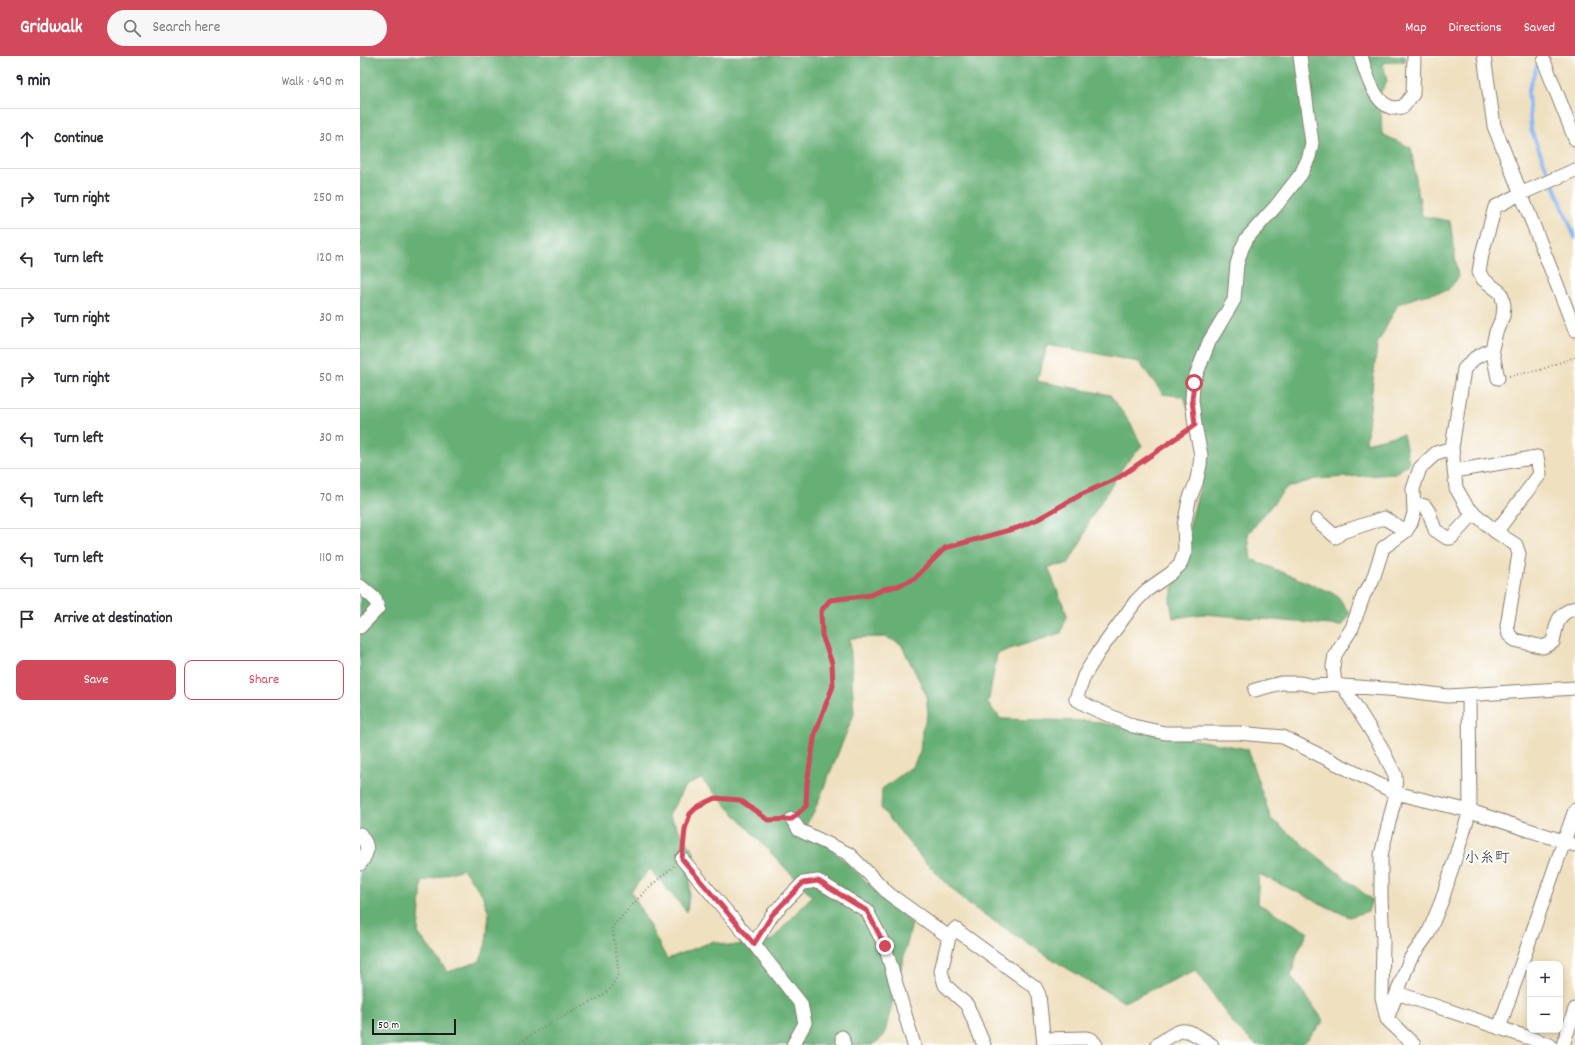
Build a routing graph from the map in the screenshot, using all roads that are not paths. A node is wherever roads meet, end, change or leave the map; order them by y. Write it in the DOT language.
graph roads {
  1 [pos="1300,56"];
  2 [pos="1361,56"];
  3 [pos="1414,56"];
  4 [pos="1484,56"];
  5 [pos="1544,61"];
  6 [pos="1575,139"];
  7 [pos="1575,170"];
  8 [pos="1520,194"];
  9 [pos="1575,330"];
  10 [pos="1492,349"];
  11 [pos="1498,378"];
  12 [pos="1452,448"];
  13 [pos="1454,471"];
  14 [pos="1414,503"];
  15 [pos="1474,513"];
  16 [pos="1317,520"];
  17 [pos="1406,530"];
  18 [pos="1496,532"];
  19 [pos="360,586"];
  20 [pos="1575,608"];
  21 [pos="360,626"];
  22 [pos="1339,685"];
  23 [pos="1575,688"];
  24 [pos="1255,690"];
  25 [pos="1469,695"];
  26 [pos="1396,793"];
  27 [pos="1575,810"];
  28 [pos="1470,811"];
  29 [pos="792,819"];
  30 [pos="360,834"];
  31 [pos="1570,843"];
  32 [pos="682,859"];
  33 [pos="360,864"];
  34 [pos="949,937"];
  35 [pos="754,944"];
  36 [pos="1397,993"];
  37 [pos="1575,1009"];
  38 [pos="1387,1019"];
  39 [pos="1499,1028"];
  40 [pos="1044,1042"];
  41 [pos="793,1045"];
  42 [pos="914,1045"];
  43 [pos="984,1045"];
  44 [pos="1096,1045"];
  45 [pos="1158,1045"];
  46 [pos="1212,1045"];
  47 [pos="1413,1045"];
  48 [pos="1550,1045"];
  49 [pos="1563,1045"];
  1 -- 26 [label="street"];
  2 -- 3 [label="street"];
  4 -- 8 [label="street"];
  5 -- 6 [label="street"];
  7 -- 8 [label="street"];
  8 -- 9 [label="street"];
  8 -- 10 [label="street"];
  10 -- 11 [label="street"];
  10 -- 12 [label="street"];
  12 -- 13 [label="street"];
  12 -- 14 [label="street"];
  13 -- 15 [label="street"];
  13 -- 18 [label="street"];
  14 -- 15 [label="street"];
  14 -- 17 [label="street"];
  15 -- 18 [label="street"];
  16 -- 17 [label="street"];
  17 -- 22 [label="street"];
  18 -- 20 [label="street"];
  19 -- 21 [label="street"];
  22 -- 24 [label="street"];
  22 -- 25 [label="street"];
  22 -- 26 [label="street"];
  23 -- 25 [label="street"];
  25 -- 28 [label="street"];
  26 -- 28 [label="street"];
  26 -- 38 [label="street"];
  27 -- 31 [label="street"];
  28 -- 31 [label="street"];
  28 -- 36 [label="street"];
  29 -- 34 [label="street"];
  30 -- 33 [label="street"];
  31 -- 39 [label="street"];
  32 -- 35 [label="street"];
  34 -- 40 [label="street"];
  34 -- 43 [label="street"];
  35 -- 41 [label="street"];
  35 -- 42 [label="street"];
  36 -- 38 [label="street"];
  36 -- 39 [label="street"];
  37 -- 49 [label="street"];
  38 -- 47 [label="street"];
  39 -- 48 [label="street"];
  40 -- 44 [label="street"];
  45 -- 46 [label="street"];
}
